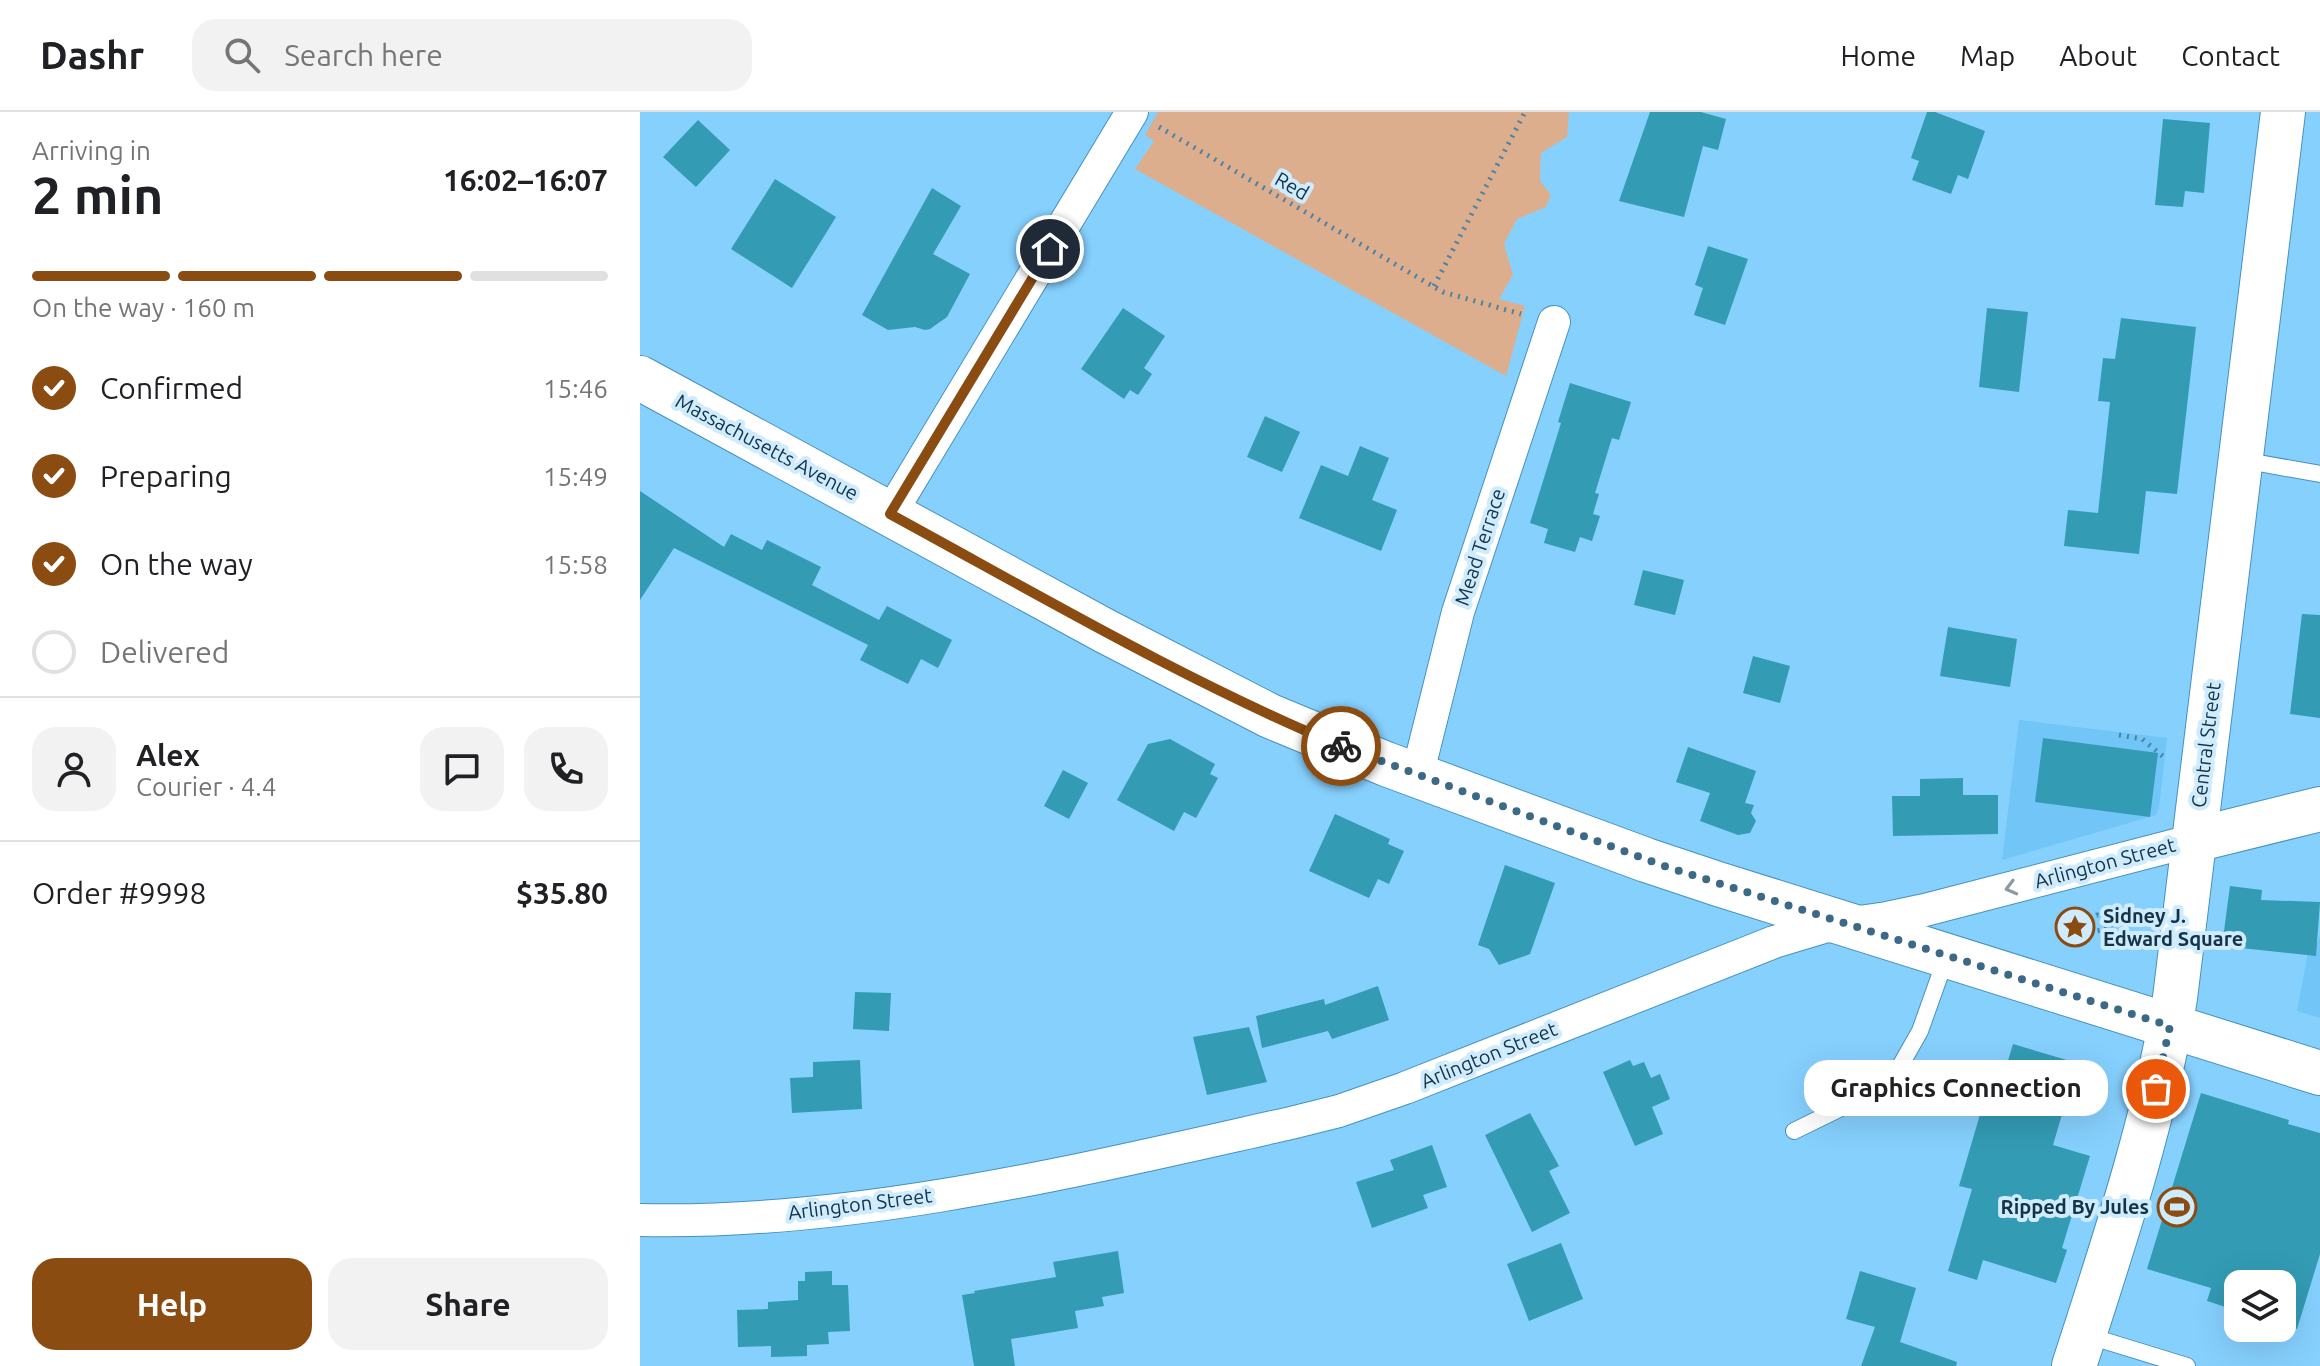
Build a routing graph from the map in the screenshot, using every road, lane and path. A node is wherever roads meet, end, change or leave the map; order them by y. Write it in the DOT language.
graph roads {
  1 [pos="1525,112"];
  2 [pos="2283,112"];
  3 [pos="1140,116"];
  4 [pos="1434,286"];
  5 [pos="1554,322"];
  6 [pos="640,378"];
  7 [pos="2241,460"];
  8 [pos="2320,474"];
  9 [pos="890,514"];
  10 [pos="2119,735"];
  11 [pos="2166,770"];
  12 [pos="1417,776"];
  13 [pos="2320,809"];
  14 [pos="2195,840"];
  15 [pos="2134,923"];
  16 [pos="1842,924"];
  17 [pos="2108,925"];
  18 [pos="1946,956"];
  19 [pos="2170,1026"];
  20 [pos="2320,1073"];
  21 [pos="1794,1131"];
  22 [pos="640,1220"];
  23 [pos="2080,1350"];
  24 [pos="2187,1366"];
  1 -- 4 [label="path"];
  2 -- 7 [label="main road, Central Street"];
  3 -- 4 [label="path, Red"];
  3 -- 9 [label="street"];
  4 -- 5 [label="path, Red"];
  5 -- 12 [label="street, Mead Terrace"];
  6 -- 9 [label="main road, Massachusetts Avenue"];
  7 -- 8 [label="lane"];
  7 -- 14 [label="main road, Central Street"];
  9 -- 12 [label="main road, Massachusetts Avenue"];
  10 -- 11 [label="path"];
  12 -- 16 [label="main road, Massachusetts Avenue"];
  13 -- 14 [label="main road, Arlington Street"];
  14 -- 16 [label="street, Arlington Street, one-way"];
  14 -- 19 [label="main road, Central Street"];
  15 -- 17 [label="path"];
  16 -- 18 [label="main road, Massachusetts Avenue"];
  16 -- 22 [label="street, Arlington Street"];
  18 -- 19 [label="main road, Massachusetts Avenue"];
  18 -- 21 [label="lane"];
  19 -- 20 [label="main road, Massachusetts Avenue"];
  19 -- 23 [label="main road, Central Street"];
  23 -- 24 [label="lane"];
}
